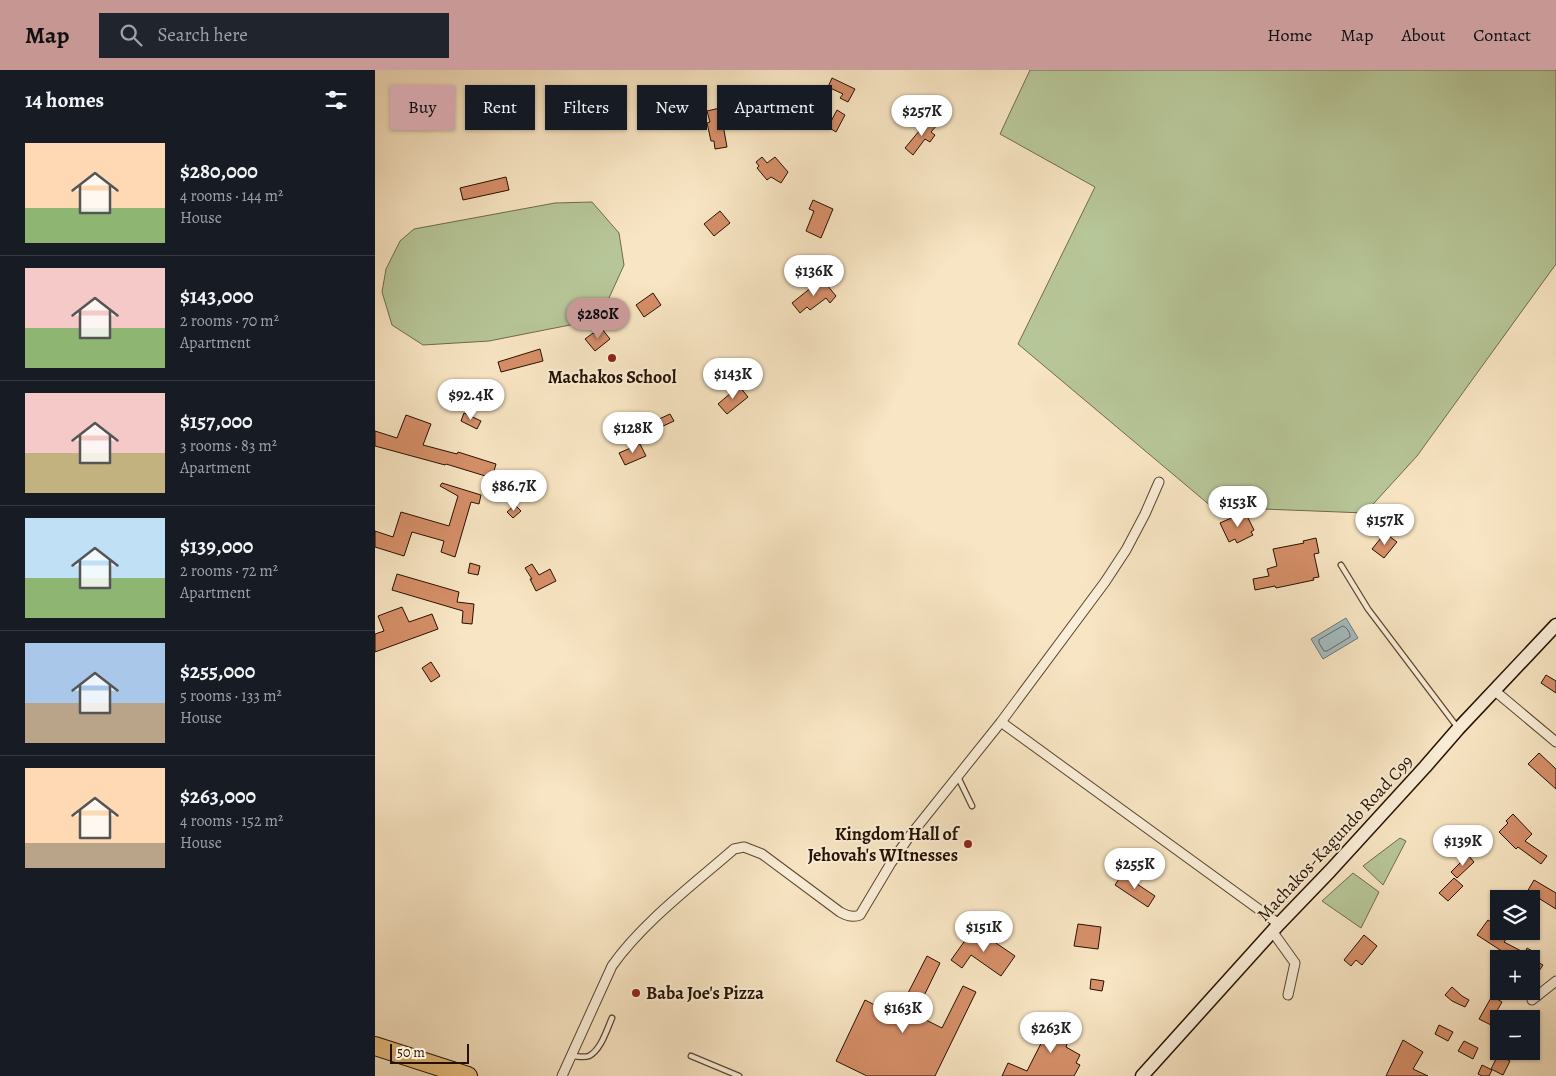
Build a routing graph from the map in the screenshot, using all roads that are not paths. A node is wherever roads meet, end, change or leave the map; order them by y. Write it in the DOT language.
graph roads {
  1 [pos="1159,482"];
  2 [pos="1341,565"];
  3 [pos="1556,626"];
  4 [pos="1495,691"];
  5 [pos="1001,722"];
  6 [pos="1458,728"];
  7 [pos="1556,742"];
  8 [pos="958,777"];
  9 [pos="972,806"];
  10 [pos="1275,928"];
  11 [pos="1556,981"];
  12 [pos="1540,994"];
  13 [pos="1288,995"];
  14 [pos="612,1018"];
  15 [pos="375,1046"];
  16 [pos="572,1056"];
  17 [pos="691,1056"];
  18 [pos="468,1076"];
  19 [pos="562,1076"];
  20 [pos="739,1076"];
  21 [pos="1142,1076"];
  1 -- 5 [label="street"];
  2 -- 6 [label="lane"];
  3 -- 4 [label="main road, Machakos-Kagundo Road C99"];
  4 -- 6 [label="main road, Machakos-Kagundo Road C99"];
  4 -- 7 [label="street"];
  5 -- 8 [label="street"];
  5 -- 10 [label="street"];
  6 -- 10 [label="main road, Machakos-Kagundo Road C99"];
  8 -- 9 [label="lane"];
  8 -- 16 [label="street"];
  10 -- 13 [label="street"];
  10 -- 21 [label="main road, Machakos-Kagundo Road C99"];
  11 -- 12 [label="street"];
  14 -- 16 [label="lane"];
  15 -- 18 [label="highway"];
  16 -- 19 [label="street"];
  17 -- 20 [label="lane"];
}
